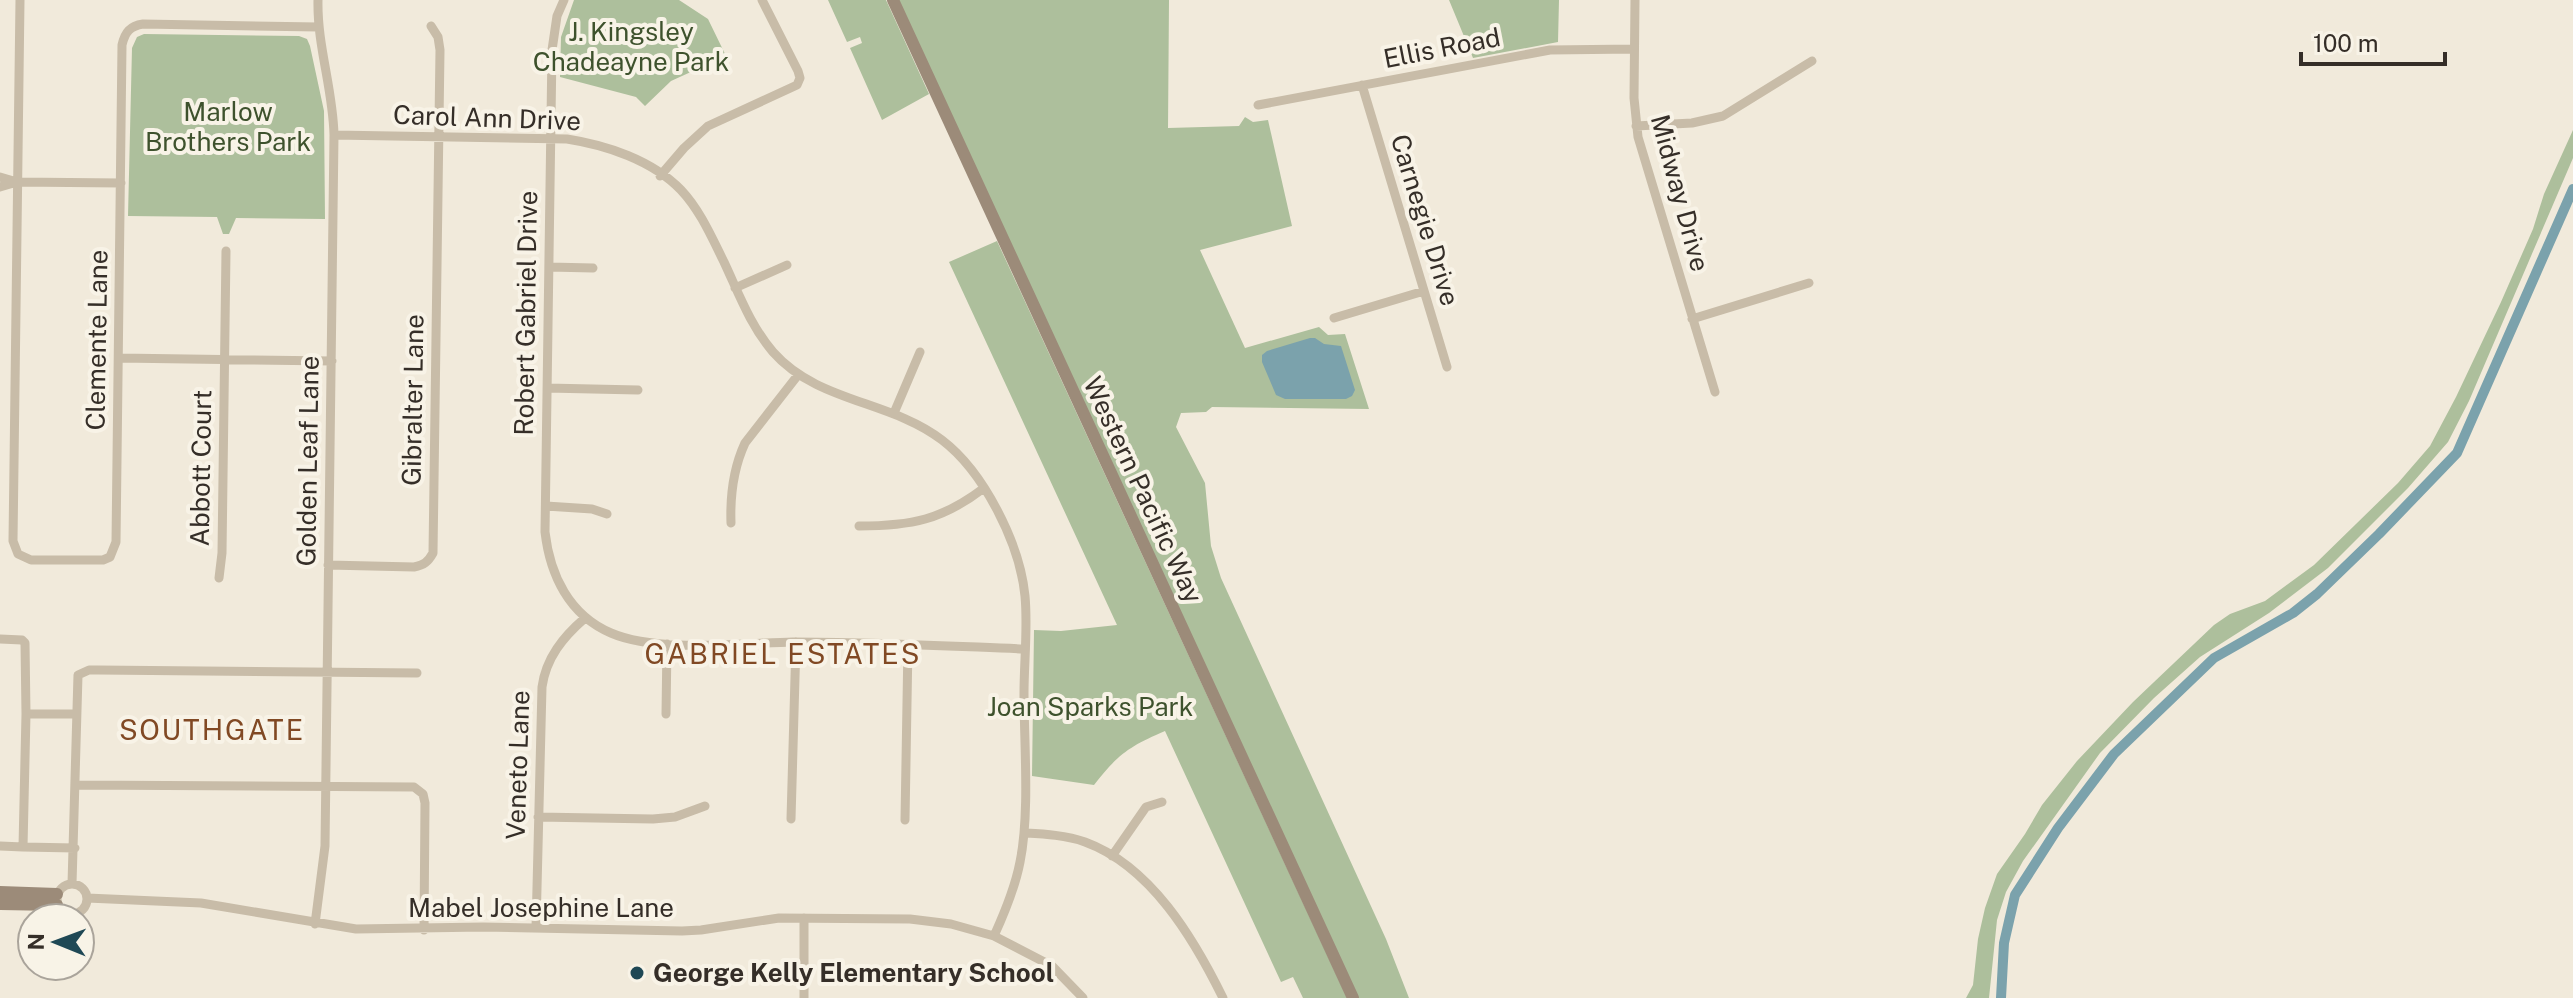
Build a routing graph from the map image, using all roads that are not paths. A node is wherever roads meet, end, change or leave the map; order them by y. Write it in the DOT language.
graph roads {
  1 [pos="20,0"];
  2 [pos="318,0"];
  3 [pos="564,0"];
  4 [pos="762,0"];
  5 [pos="893,0"];
  6 [pos="1635,0"];
  7 [pos="431,26"];
  8 [pos="318,27"];
  9 [pos="1634,49"];
  10 [pos="1812,61"];
  11 [pos="1362,85"];
  12 [pos="1258,105"];
  13 [pos="1636,126"];
  14 [pos="334,135"];
  15 [pos="439,137"];
  16 [pos="551,139"];
  17 [pos="660,176"];
  18 [pos="0,177"];
  19 [pos="17,182"];
  20 [pos="121,183"];
  21 [pos="0,187"];
  22 [pos="226,251"];
  23 [pos="787,265"];
  24 [pos="549,267"];
  25 [pos="593,268"];
  26 [pos="1809,283"];
  27 [pos="735,288"];
  28 [pos="1424,291"];
  29 [pos="1334,318"];
  30 [pos="1692,319"];
  31 [pos="920,352"];
  32 [pos="119,358"];
  33 [pos="224,359"];
  34 [pos="332,361"];
  35 [pos="1447,367"];
  36 [pos="798,375"];
  37 [pos="547,388"];
  38 [pos="638,390"];
  39 [pos="1715,392"];
  40 [pos="894,413"];
  41 [pos="984,488"];
  42 [pos="546,506"];
  43 [pos="607,514"];
  44 [pos="731,523"];
  45 [pos="859,526"];
  46 [pos="328,565"];
  47 [pos="219,578"];
  48 [pos="585,618"];
  49 [pos="0,639"];
  50 [pos="796,642"];
  51 [pos="667,644"];
  52 [pos="908,644"];
  53 [pos="1024,649"];
  54 [pos="327,673"];
  55 [pos="417,673"];
  56 [pos="26,714"];
  57 [pos="75,714"];
  58 [pos="666,714"];
  59 [pos="76,785"];
  60 [pos="326,786"];
  61 [pos="1162,802"];
  62 [pos="705,806"];
  63 [pos="538,817"];
  64 [pos="791,819"];
  65 [pos="905,820"];
  66 [pos="1024,833"];
  67 [pos="0,846"];
  68 [pos="23,847"];
  69 [pos="75,848"];
  70 [pos="1112,856"];
  71 [pos="72,884"];
  72 [pos="0,892"];
  73 [pos="87,898"];
  74 [pos="57,899"];
  75 [pos="58,902"];
  76 [pos="86,902"];
  77 [pos="0,904"];
  78 [pos="804,918"];
  79 [pos="315,924"];
  80 [pos="536,928"];
  81 [pos="424,930"];
  82 [pos="994,936"];
  83 [pos="804,998"];
  84 [pos="1083,998"];
  85 [pos="1223,998"];
  86 [pos="1353,998"];
  1 -- 19 [label="street"];
  2 -- 8 [label="street, Golden Leaf Lane"];
  3 -- 16 [label="street, Robert Gabriel Drive"];
  4 -- 17 [label="street"];
  5 -- 86 [label="street, Western Pacific Way"];
  6 -- 9 [label="street, Midway Drive"];
  7 -- 15 [label="street"];
  8 -- 14 [label="street, Golden Leaf Lane"];
  8 -- 20 [label="street, Clemente Lane"];
  9 -- 11 [label="street, Ellis Road"];
  9 -- 13 [label="street, Midway Drive"];
  10 -- 13 [label="street"];
  11 -- 12 [label="street, Ellis Road"];
  11 -- 28 [label="street, Carnegie Drive"];
  13 -- 30 [label="street, Midway Drive"];
  14 -- 15 [label="street, Carol Ann Drive"];
  14 -- 34 [label="street, Golden Leaf Lane"];
  15 -- 16 [label="street, Carol Ann Drive"];
  15 -- 46 [label="street, Gibralter Lane"];
  16 -- 17 [label="street, Carol Ann Drive"];
  16 -- 24 [label="street, Robert Gabriel Drive"];
  17 -- 27 [label="street, Carol Ann Drive"];
  18 -- 19 [label="street"];
  19 -- 20 [label="street"];
  19 -- 21 [label="street"];
  19 -- 32 [label="street, Clemente Lane"];
  20 -- 32 [label="street, Clemente Lane"];
  22 -- 33 [label="street, Abbott Court"];
  23 -- 27 [label="street"];
  24 -- 25 [label="street"];
  24 -- 37 [label="street, Robert Gabriel Drive"];
  26 -- 30 [label="street"];
  27 -- 36 [label="street, Carol Ann Drive"];
  28 -- 29 [label="street"];
  28 -- 35 [label="street, Carnegie Drive"];
  30 -- 39 [label="street, Midway Drive"];
  31 -- 40 [label="street"];
  32 -- 33 [label="street"];
  33 -- 34 [label="street"];
  33 -- 47 [label="street, Abbott Court"];
  34 -- 46 [label="street, Golden Leaf Lane"];
  36 -- 40 [label="street, Carol Ann Drive"];
  36 -- 44 [label="street"];
  37 -- 38 [label="street"];
  37 -- 42 [label="street, Robert Gabriel Drive"];
  40 -- 41 [label="street, Carol Ann Drive"];
  41 -- 45 [label="street"];
  41 -- 53 [label="street, Carol Ann Drive"];
  42 -- 43 [label="street"];
  42 -- 48 [label="street, Robert Gabriel Drive"];
  46 -- 54 [label="street, Golden Leaf Lane"];
  48 -- 51 [label="street"];
  48 -- 63 [label="street, Veneto Lane"];
  49 -- 56 [label="street"];
  50 -- 51 [label="street"];
  50 -- 52 [label="street"];
  50 -- 64 [label="street"];
  51 -- 58 [label="street"];
  52 -- 53 [label="street"];
  52 -- 65 [label="street"];
  53 -- 66 [label="street, Carol Ann Drive"];
  54 -- 55 [label="street"];
  54 -- 57 [label="street"];
  54 -- 60 [label="street, Golden Leaf Lane"];
  56 -- 57 [label="street"];
  56 -- 68 [label="street"];
  57 -- 59 [label="street"];
  59 -- 60 [label="street"];
  59 -- 69 [label="street"];
  60 -- 79 [label="street, Golden Leaf Lane"];
  60 -- 81 [label="street"];
  61 -- 70 [label="street"];
  62 -- 63 [label="street"];
  63 -- 80 [label="street, Veneto Lane"];
  66 -- 70 [label="street"];
  66 -- 82 [label="street, Carol Ann Drive"];
  67 -- 68 [label="street"];
  68 -- 69 [label="street"];
  69 -- 71 [label="street"];
  70 -- 85 [label="street"];
  71 -- 73 [label="street"];
  71 -- 74 [label="street"];
  72 -- 74 [label="street"];
  73 -- 76 [label="street"];
  73 -- 79 [label="street, Mabel Josephine Lane"];
  74 -- 75 [label="street"];
  74 -- 77 [label="street"];
  78 -- 80 [label="street, Mabel Josephine Lane"];
  78 -- 82 [label="street, Mabel Josephine Lane"];
  78 -- 83 [label="street"];
  79 -- 81 [label="street, Mabel Josephine Lane"];
  80 -- 81 [label="street, Mabel Josephine Lane"];
  82 -- 84 [label="street, Mabel Josephine Lane"];
}
